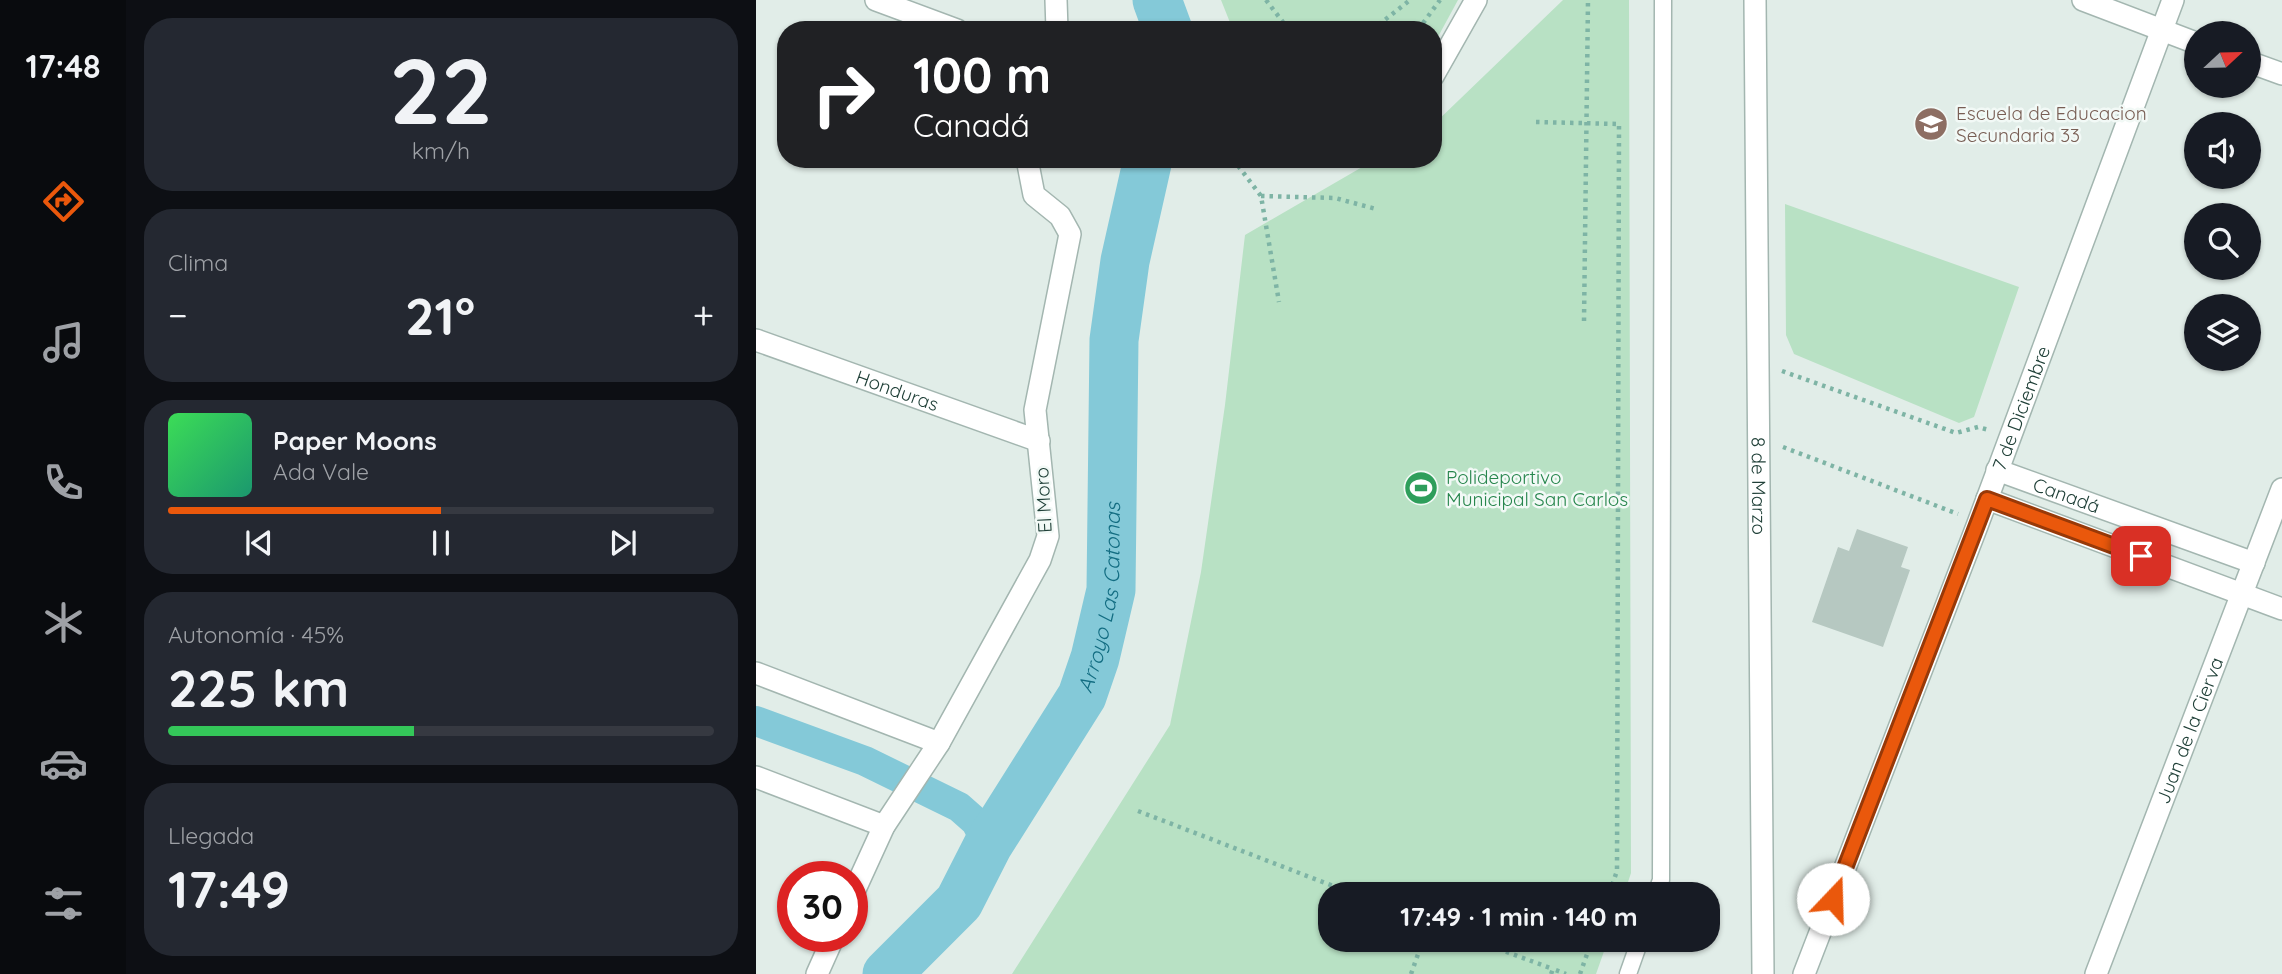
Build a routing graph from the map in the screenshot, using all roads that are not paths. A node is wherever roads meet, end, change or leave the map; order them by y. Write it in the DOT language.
graph roads {
  1 [pos="876,0"];
  2 [pos="1056,0"];
  3 [pos="1476,0"];
  4 [pos="1663,0"];
  5 [pos="1755,0"];
  6 [pos="2083,0"];
  7 [pos="2173,0"];
  8 [pos="933,21"];
  9 [pos="1057,21"];
  10 [pos="2162,31"];
  11 [pos="2184,39"];
  12 [pos="1442,60"];
  13 [pos="2261,66"];
  14 [pos="2282,74"];
  15 [pos="1029,168"];
  16 [pos="756,340"];
  17 [pos="1039,441"];
  18 [pos="1997,470"];
  19 [pos="2282,489"];
  20 [pos="1987,499"];
  21 [pos="2254,563"];
  22 [pos="2243,595"];
  23 [pos="2282,609"];
  24 [pos="756,673"];
  25 [pos="939,743"];
  26 [pos="756,777"];
  27 [pos="884,826"];
  28 [pos="868,861"];
  29 [pos="1660,882"];
  30 [pos="827,952"];
  31 [pos="1636,952"];
  32 [pos="817,974"];
  33 [pos="1628,974"];
  34 [pos="1763,974"];
  35 [pos="1804,974"];
  36 [pos="2096,974"];
  1 -- 8 [label="street"];
  2 -- 9 [label="street"];
  3 -- 12 [label="street"];
  4 -- 29 [label="lane"];
  5 -- 34 [label="street, 8 de Marzo"];
  6 -- 10 [label="street"];
  7 -- 10 [label="street, 7 de Diciembre"];
  10 -- 11 [label="street"];
  10 -- 18 [label="street, 7 de Diciembre"];
  13 -- 14 [label="street"];
  15 -- 17 [label="street, El Moro"];
  16 -- 17 [label="street, Honduras"];
  17 -- 25 [label="street, El Moro"];
  18 -- 20 [label="street, 7 de Diciembre"];
  18 -- 21 [label="street, Canadá"];
  19 -- 21 [label="street, Juan de la Cierva"];
  20 -- 22 [label="street, Canadá"];
  20 -- 35 [label="street, 7 de Diciembre"];
  21 -- 22 [label="street, Juan de la Cierva"];
  22 -- 23 [label="street, Canadá"];
  22 -- 36 [label="street, Juan de la Cierva"];
  24 -- 25 [label="street"];
  25 -- 27 [label="street, El Moro"];
  26 -- 27 [label="street"];
  27 -- 28 [label="street, El Moro"];
  30 -- 32 [label="street"];
  31 -- 33 [label="lane"];
}
